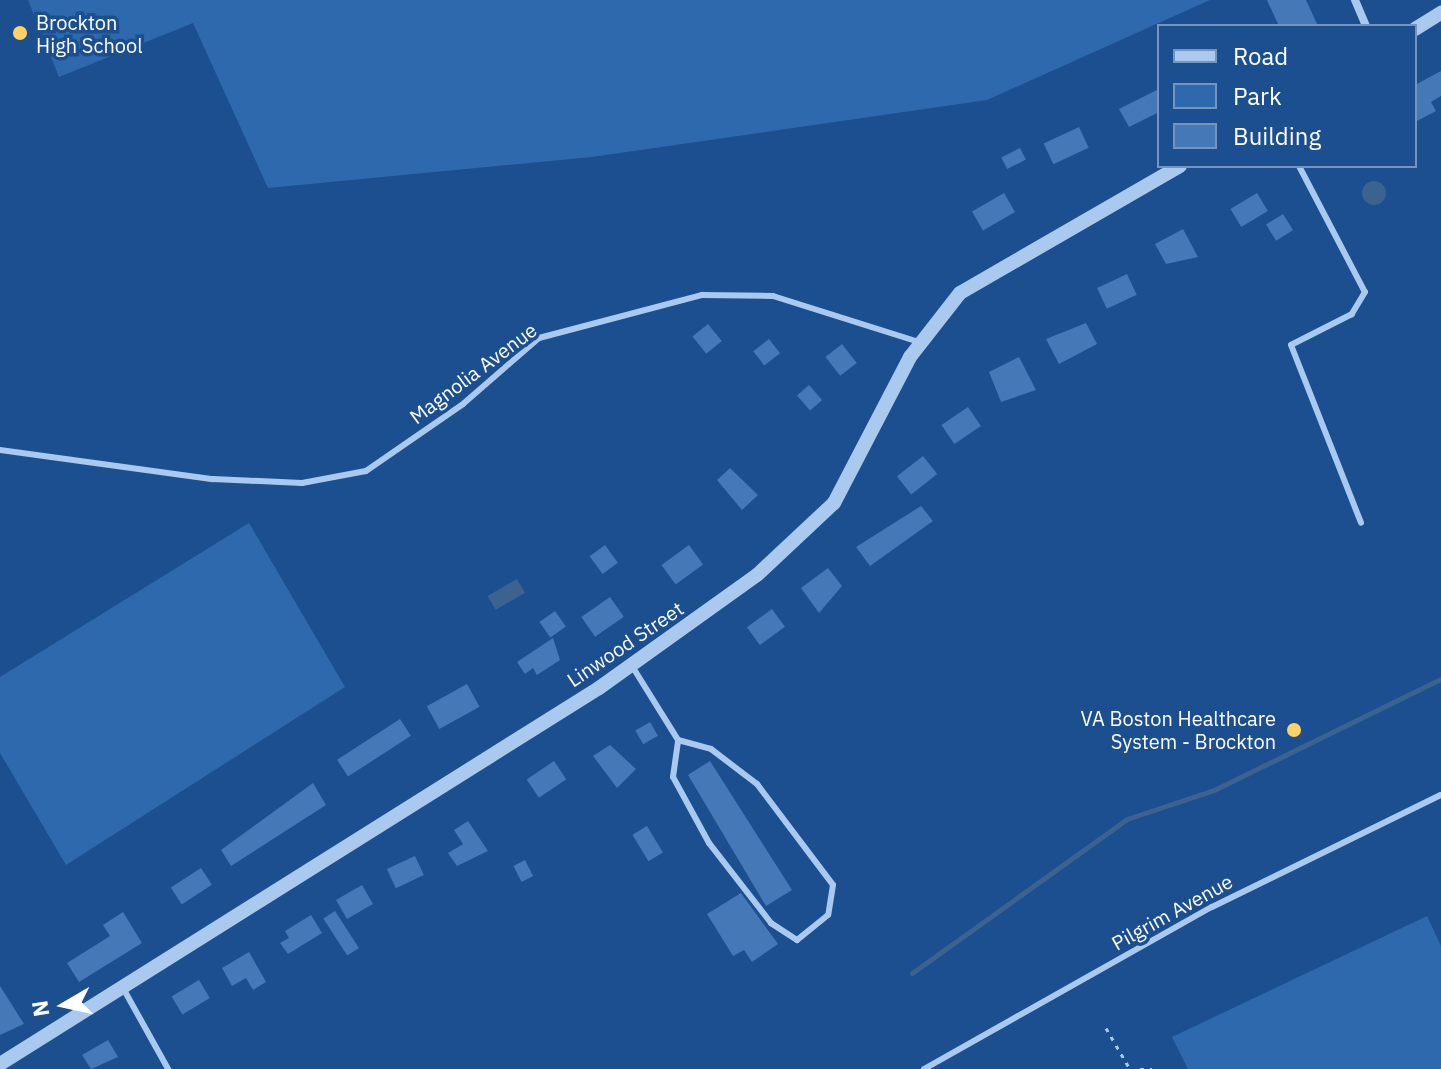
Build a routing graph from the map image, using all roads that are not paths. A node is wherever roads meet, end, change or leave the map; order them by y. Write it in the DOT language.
graph roads {
  1 [pos="1355,0"];
  2 [pos="1441,13"];
  3 [pos="1365,24"];
  4 [pos="1417,28"];
  5 [pos="1176,168"];
  6 [pos="1300,168"];
  7 [pos="919,342"];
  8 [pos="0,450"];
  9 [pos="1361,523"];
  10 [pos="632,666"];
  11 [pos="678,740"];
  12 [pos="1441,795"];
  13 [pos="123,988"];
  14 [pos="0,1064"];
  15 [pos="168,1069"];
  16 [pos="924,1069"];
  1 -- 3 [label="street"];
  2 -- 4 [label="street"];
  5 -- 7 [label="street, Linwood Street"];
  6 -- 9 [label="lane"];
  7 -- 8 [label="lane, Magnolia Avenue"];
  7 -- 10 [label="street, Linwood Street"];
  10 -- 11 [label="lane"];
  10 -- 13 [label="street, Linwood Street"];
  11 -- 11 [label="lane"];
  12 -- 16 [label="lane, Pilgrim Avenue"];
  13 -- 14 [label="street, Linwood Street"];
  13 -- 15 [label="lane"];
}
